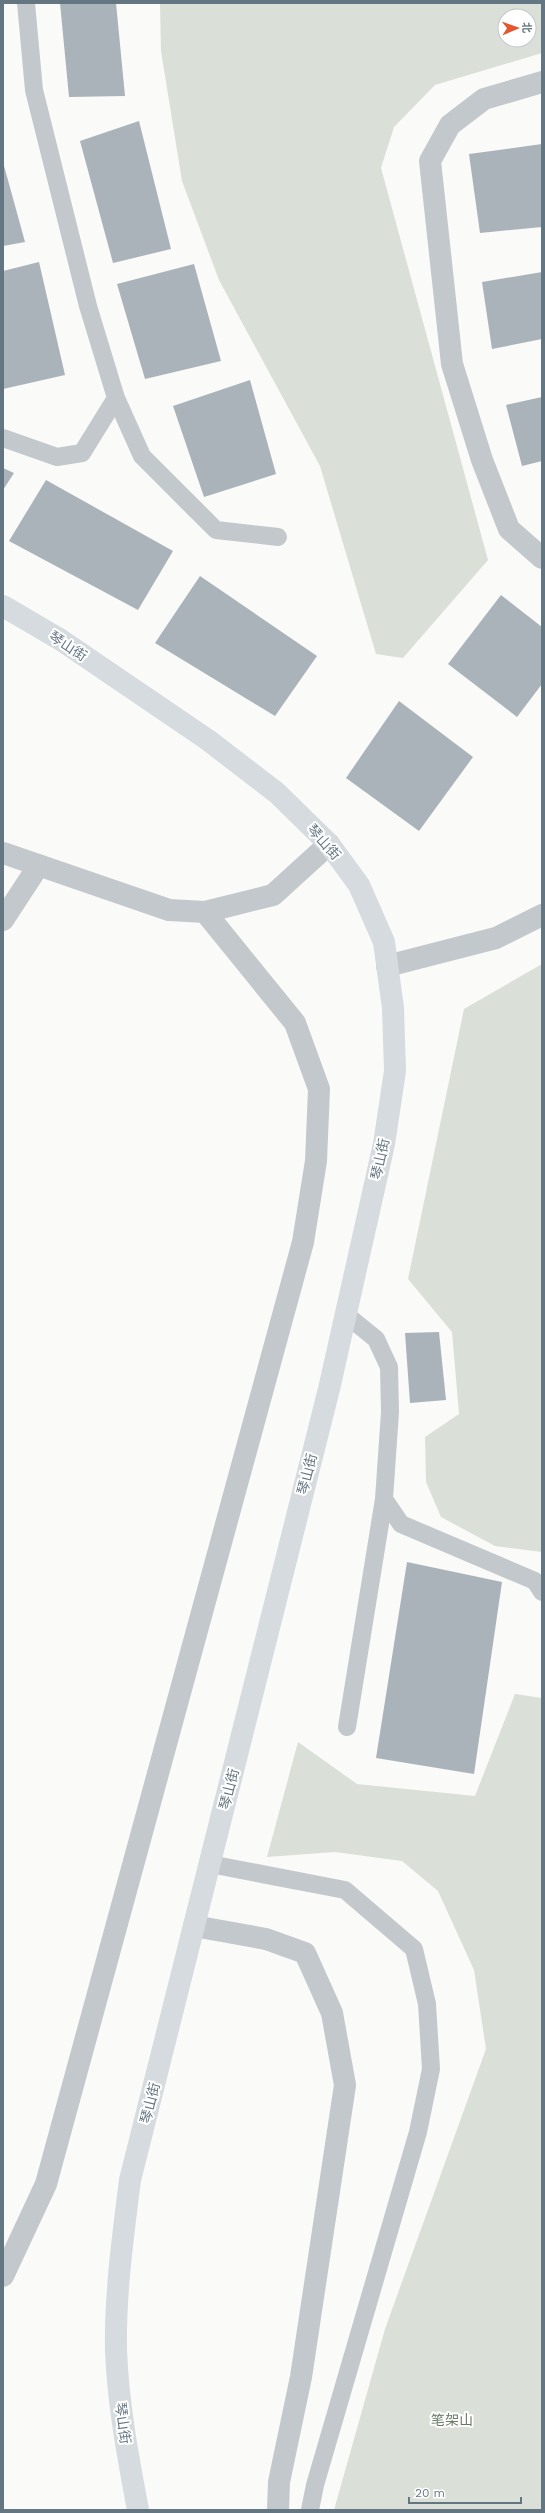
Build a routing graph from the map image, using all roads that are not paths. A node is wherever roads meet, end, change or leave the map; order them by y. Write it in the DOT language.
graph roads {
  1 [pos="26,3"];
  2 [pos="542,82"];
  3 [pos="116,398"];
  4 [pos="3,438"];
  5 [pos="278,537"];
  6 [pos="542,558"];
  7 [pos="3,606"];
  8 [pos="329,844"];
  9 [pos="3,853"];
  10 [pos="39,865"];
  11 [pos="205,912"];
  12 [pos="542,915"];
  13 [pos="3,920"];
  14 [pos="387,966"];
  15 [pos="345,1314"];
  16 [pos="384,1500"];
  17 [pos="542,1592"];
  18 [pos="346,1727"];
  19 [pos="210,1864"];
  20 [pos="194,1926"];
  21 [pos="3,2276"];
  22 [pos="138,2510"];
  23 [pos="278,2510"];
  24 [pos="310,2510"];
  1 -- 3 [label="lane"];
  2 -- 6 [label="street"];
  3 -- 4 [label="lane"];
  3 -- 5 [label="lane"];
  7 -- 8 [label="street, 琴山街"];
  8 -- 11 [label="street"];
  8 -- 14 [label="street, 琴山街"];
  9 -- 10 [label="street"];
  10 -- 11 [label="street"];
  10 -- 13 [label="street"];
  11 -- 21 [label="street"];
  12 -- 14 [label="street"];
  14 -- 15 [label="street, 琴山街"];
  15 -- 16 [label="lane"];
  15 -- 19 [label="street, 琴山街"];
  16 -- 17 [label="lane"];
  16 -- 18 [label="lane"];
  19 -- 20 [label="street, 琴山街"];
  19 -- 24 [label="lane"];
  20 -- 22 [label="street, 琴山街"];
  20 -- 23 [label="street"];
}
